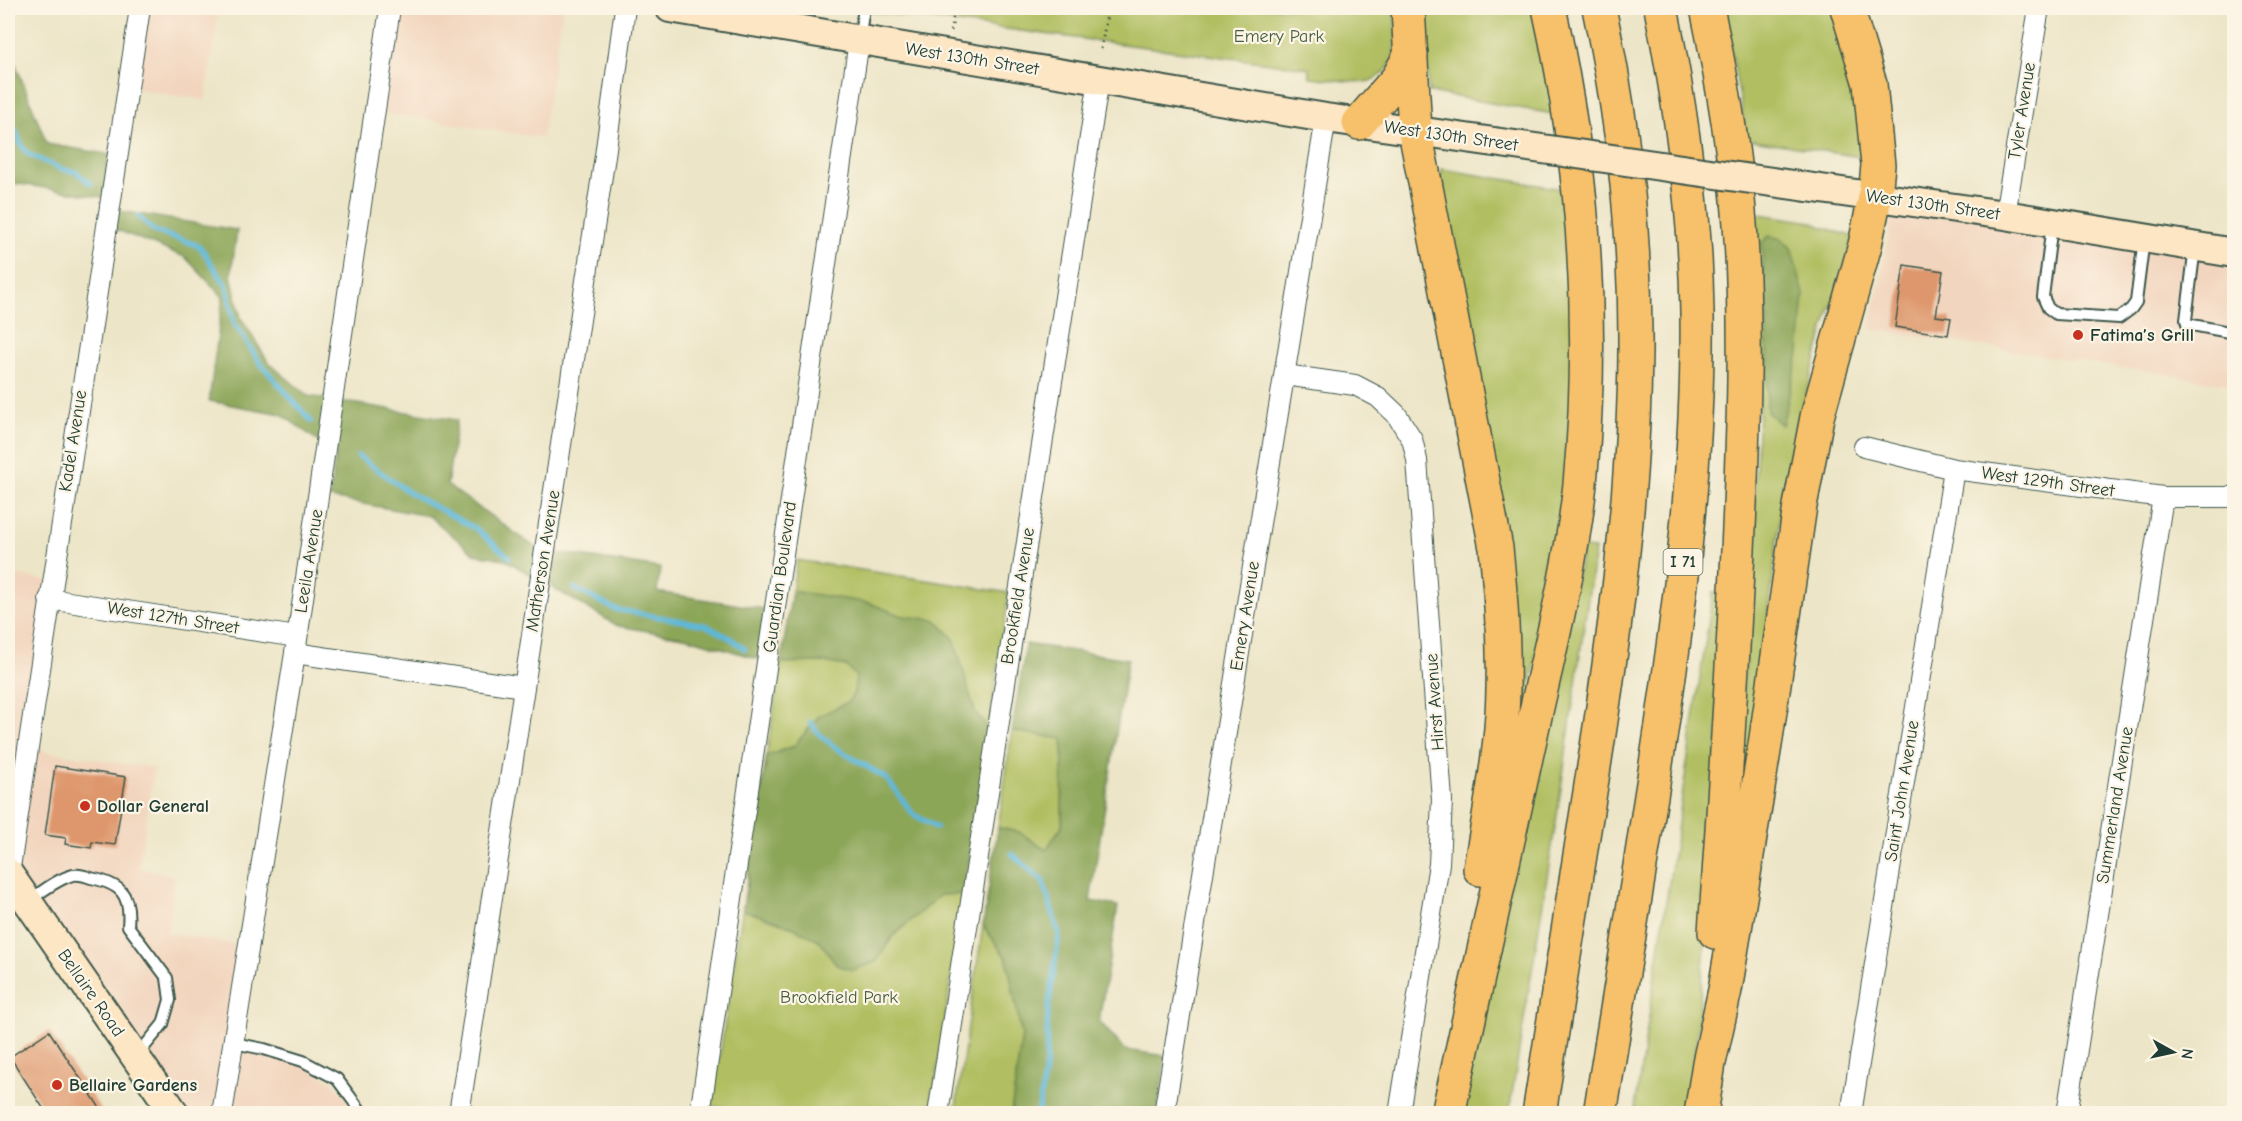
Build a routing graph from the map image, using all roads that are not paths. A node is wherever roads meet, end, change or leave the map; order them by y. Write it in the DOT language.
graph roads {
  1 [pos="140,8"];
  2 [pos="390,8"];
  3 [pos="625,8"];
  4 [pos="670,8"];
  5 [pos="864,8"];
  6 [pos="1408,8"];
  7 [pos="1549,8"];
  8 [pos="1599,8"];
  9 [pos="1661,8"];
  10 [pos="1707,8"];
  11 [pos="1847,8"];
  12 [pos="2039,8"];
  13 [pos="859,41"];
  14 [pos="1412,54"];
  15 [pos="1099,79"];
  16 [pos="1326,118"];
  17 [pos="1359,123"];
  18 [pos="1415,131"];
  19 [pos="1875,197"];
  20 [pos="2005,215"];
  21 [pos="2052,223"];
  22 [pos="2144,238"];
  23 [pos="2195,247"];
  24 [pos="2235,253"];
  25 [pos="2235,333"];
  26 [pos="1285,375"];
  27 [pos="1864,447"];
  28 [pos="1954,469"];
  29 [pos="2163,497"];
  30 [pos="2235,497"];
  31 [pos="49,599"];
  32 [pos="296,645"];
  33 [pos="523,687"];
  34 [pos="8,873"];
  35 [pos="27,901"];
  36 [pos="234,1043"];
  37 [pos="136,1057"];
  38 [pos="1709,1063"];
  39 [pos="175,1113"];
  40 [pos="222,1113"];
  41 [pos="363,1113"];
  42 [pos="459,1113"];
  43 [pos="700,1113"];
  44 [pos="938,1113"];
  45 [pos="1164,1113"];
  46 [pos="1399,1113"];
  47 [pos="1440,1113"];
  48 [pos="1448,1113"];
  49 [pos="1539,1113"];
  50 [pos="1600,1113"];
  51 [pos="1701,1113"];
  52 [pos="1851,1113"];
  53 [pos="2067,1113"];
  1 -- 31 [label="street, Kadel Avenue"];
  2 -- 32 [label="street, Leeila Avenue"];
  3 -- 33 [label="street, Matherson Avenue"];
  4 -- 13 [label="main road, West 130th Street"];
  5 -- 13 [label="lane"];
  6 -- 14 [label="highway"];
  7 -- 48 [label="highway"];
  8 -- 49 [label="highway"];
  9 -- 50 [label="highway, I 71"];
  10 -- 38 [label="highway"];
  11 -- 19 [label="highway"];
  12 -- 20 [label="street, Tyler Avenue"];
  13 -- 15 [label="main road, West 130th Street"];
  13 -- 43 [label="street, Guardian Boulevard"];
  14 -- 17 [label="highway"];
  14 -- 18 [label="highway"];
  15 -- 16 [label="main road, West 130th Street"];
  15 -- 44 [label="street, Brookfield Avenue"];
  16 -- 17 [label="main road, West 130th Street"];
  16 -- 26 [label="street, Emery Avenue"];
  17 -- 18 [label="main road, West 130th Street"];
  18 -- 19 [label="main road, West 130th Street, bridge"];
  18 -- 47 [label="highway"];
  19 -- 20 [label="main road, West 130th Street"];
  19 -- 38 [label="highway"];
  20 -- 21 [label="main road, West 130th Street"];
  21 -- 22 [label="main road, West 130th Street"];
  21 -- 22 [label="lane"];
  22 -- 23 [label="main road, West 130th Street"];
  23 -- 24 [label="main road, West 130th Street"];
  23 -- 25 [label="lane"];
  26 -- 45 [label="street, Emery Avenue"];
  26 -- 46 [label="street, Hirst Avenue"];
  27 -- 28 [label="street, West 129th Street"];
  28 -- 29 [label="street, West 129th Street"];
  28 -- 52 [label="street, Saint John Avenue"];
  29 -- 30 [label="street, West 129th Street"];
  29 -- 53 [label="street, Summerland Avenue"];
  31 -- 32 [label="street, West 127th Street"];
  31 -- 34 [label="street, Kadel Avenue"];
  32 -- 33 [label="street, West 127th Street"];
  32 -- 36 [label="street, Leeila Avenue"];
  33 -- 42 [label="street, Matherson Avenue"];
  34 -- 35 [label="main road, Bellaire Road"];
  35 -- 37 [label="main road, Bellaire Road"];
  35 -- 37 [label="lane"];
  36 -- 40 [label="street, Leeila Avenue"];
  36 -- 41 [label="lane"];
  37 -- 39 [label="main road, Bellaire Road"];
  38 -- 51 [label="highway"];
}
